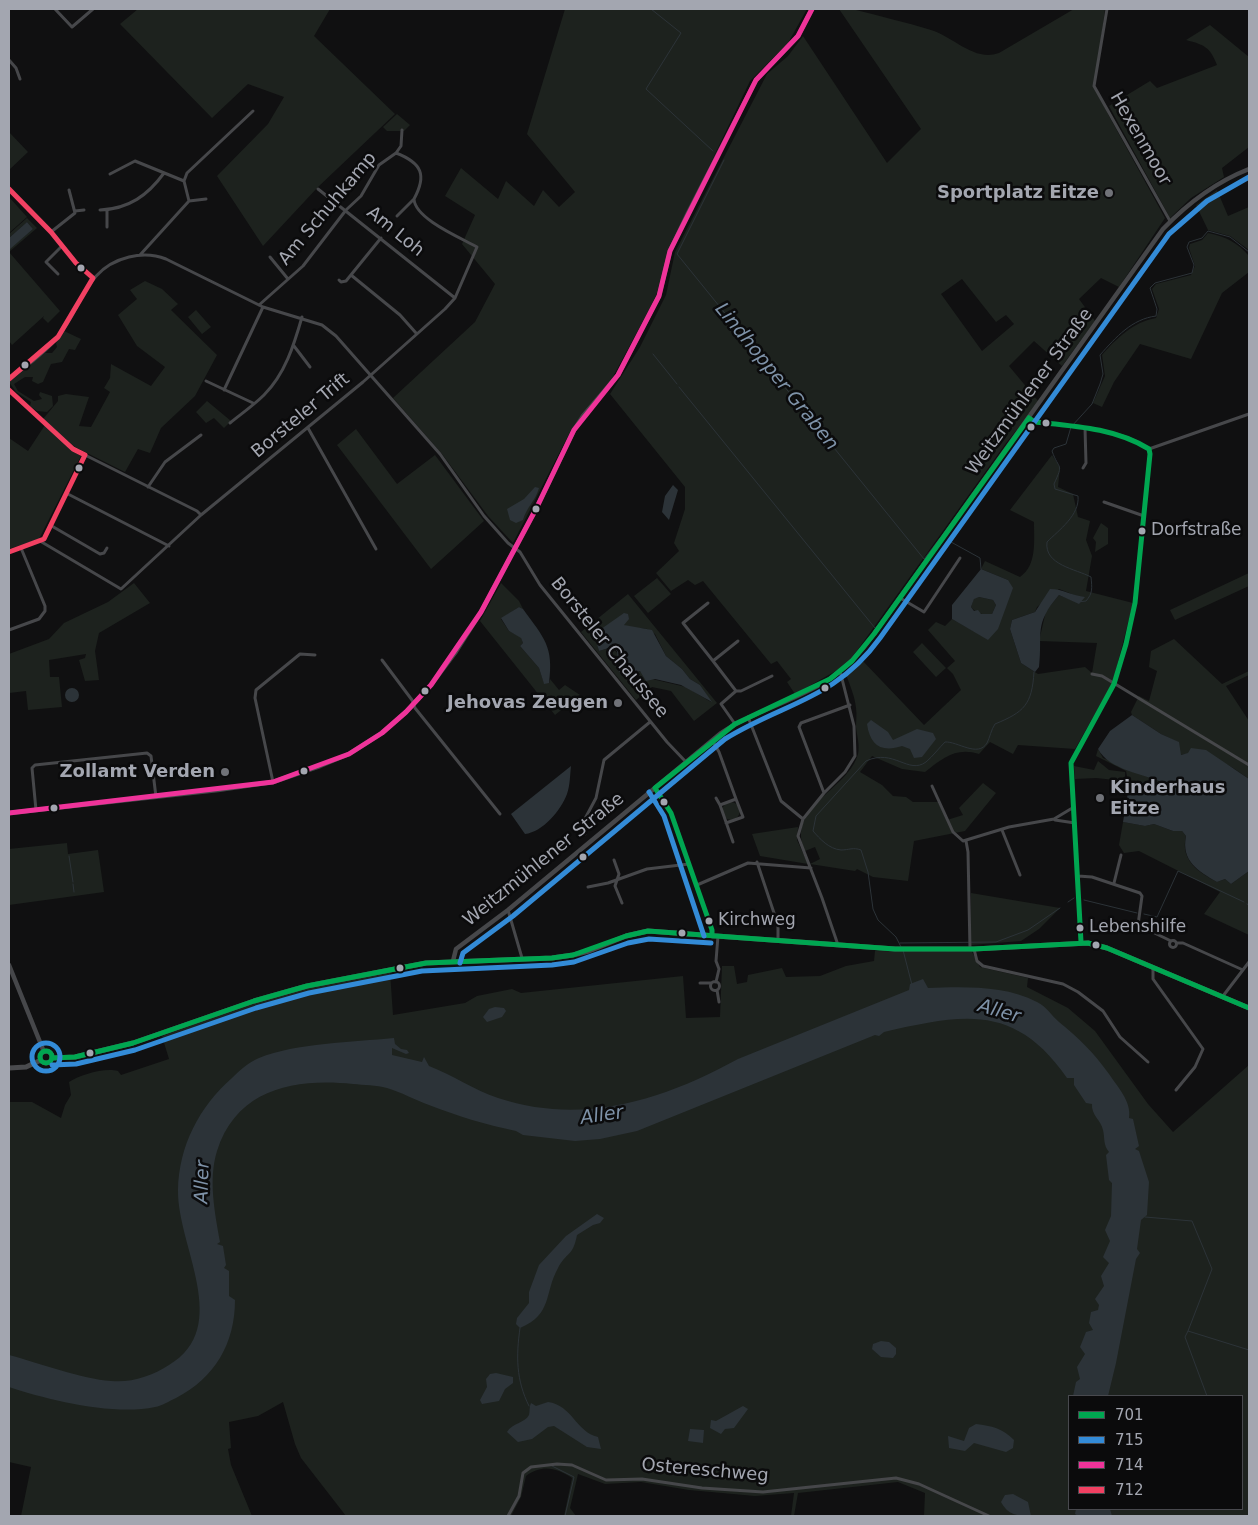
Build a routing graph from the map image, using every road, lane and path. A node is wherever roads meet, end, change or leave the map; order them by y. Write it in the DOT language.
graph roads {
  1 [pos="55,9"];
  2 [pos="93,9"];
  3 [pos="812,9"];
  4 [pos="1107,9"];
  5 [pos="9,60"];
  6 [pos="20,79"];
  7 [pos="253,111"];
  8 [pos="402,130"];
  9 [pos="396,153"];
  10 [pos="1249,169"];
  11 [pos="164,173"];
  12 [pos="110,174"];
  13 [pos="184,182"];
  14 [pos="9,189"];
  15 [pos="318,189"];
  16 [pos="69,190"];
  17 [pos="206,199"];
  18 [pos="414,199"];
  19 [pos="189,201"];
  20 [pos="84,210"];
  21 [pos="100,210"];
  22 [pos="106,210"];
  23 [pos="346,210"];
  24 [pos="75,211"];
  25 [pos="397,216"];
  26 [pos="1170,221"];
  27 [pos="107,227"];
  28 [pos="51,232"];
  29 [pos="381,238"];
  30 [pos="62,246"];
  31 [pos="140,255"];
  32 [pos="270,257"];
  33 [pos="58,274"];
  34 [pos="350,275"];
  35 [pos="93,278"];
  36 [pos="288,279"];
  37 [pos="339,280"];
  38 [pos="455,298"];
  39 [pos="261,306"];
  40 [pos="302,318"];
  41 [pos="416,333"];
  42 [pos="294,346"];
  43 [pos="310,367"];
  44 [pos="370,376"];
  45 [pos="9,379"];
  46 [pos="206,381"];
  47 [pos="9,390"];
  48 [pos="224,390"];
  49 [pos="254,404"];
  50 [pos="1249,414"];
  51 [pos="1029,418"];
  52 [pos="230,423"];
  53 [pos="308,428"];
  54 [pos="1086,428"];
  55 [pos="200,435"];
  56 [pos="1149,449"];
  57 [pos="85,455"];
  58 [pos="1083,468"];
  59 [pos="148,486"];
  60 [pos="66,493"];
  61 [pos="1104,502"];
  62 [pos="201,515"];
  63 [pos="1144,516"];
  64 [pos="50,526"];
  65 [pos="40,541"];
  66 [pos="169,546"];
  67 [pos="21,548"];
  68 [pos="107,548"];
  69 [pos="376,549"];
  70 [pos="514,549"];
  71 [pos="9,552"];
  72 [pos="960,558"];
  73 [pos="900,598"];
  74 [pos="708,602"];
  75 [pos="9,630"];
  76 [pos="738,641"];
  77 [pos="315,655"];
  78 [pos="382,660"];
  79 [pos="713,661"];
  80 [pos="840,671"];
  81 [pos="1092,674"];
  82 [pos="772,676"];
  83 [pos="1114,684"];
  84 [pos="736,691"];
  85 [pos="414,704"];
  86 [pos="850,705"];
  87 [pos="748,717"];
  88 [pos="650,722"];
  89 [pos="735,724"];
  90 [pos="712,740"];
  91 [pos="686,762"];
  92 [pos="1249,765"];
  93 [pos="273,782"];
  94 [pos="932,786"];
  95 [pos="655,788"];
  96 [pos="824,793"];
  97 [pos="156,797"];
  98 [pos="716,798"];
  99 [pos="736,799"];
  100 [pos="720,805"];
  101 [pos="1074,807"];
  102 [pos="36,810"];
  103 [pos="9,813"];
  104 [pos="500,814"];
  105 [pos="803,819"];
  106 [pos="1054,820"];
  107 [pos="726,823"];
  108 [pos="1075,823"];
  109 [pos="1002,830"];
  110 [pos="585,834"];
  111 [pos="966,841"];
  112 [pos="734,842"];
  113 [pos="1121,855"];
  114 [pos="614,860"];
  115 [pos="757,862"];
  116 [pos="689,864"];
  117 [pos="811,868"];
  118 [pos="1020,875"];
  119 [pos="1078,876"];
  120 [pos="618,880"];
  121 [pos="1114,883"];
  122 [pos="697,885"];
  123 [pos="588,887"];
  124 [pos="622,903"];
  125 [pos="508,910"];
  126 [pos="715,936"];
  127 [pos="778,940"];
  128 [pos="1081,942"];
  129 [pos="838,945"];
  130 [pos="971,948"];
  131 [pos="522,958"];
  132 [pos="453,961"];
  133 [pos="1249,962"];
  134 [pos="9,965"];
  135 [pos="1153,968"];
  136 [pos="1243,970"];
  137 [pos="11,979"];
  138 [pos="716,982"];
  139 [pos="700,983"];
  140 [pos="711,983"];
  141 [pos="716,990"];
  142 [pos="1223,996"];
  143 [pos="719,1002"];
  144 [pos="1249,1008"];
  145 [pos="44,1052"];
  146 [pos="52,1058"];
  147 [pos="40,1060"];
  148 [pos="1148,1062"];
  149 [pos="9,1068"];
  150 [pos="1176,1090"];
  151 [pos="508,1516"];
  152 [pos="989,1516"];
  1 -- 2 [label="street"];
  3 -- 70 [label="street"];
  4 -- 26 [label="street, Hexenmoor"];
  5 -- 6 [label="street"];
  7 -- 13 [label="street"];
  8 -- 9 [label="street, Am Schuhkamp"];
  9 -- 18 [label="street, Am Schuhkamp"];
  9 -- 23 [label="street, Am Schuhkamp"];
  10 -- 26 [label="street, Weitzmühlener Straße"];
  11 -- 12 [label="street"];
  11 -- 13 [label="street"];
  11 -- 22 [label="street"];
  13 -- 19 [label="street"];
  14 -- 28 [label="street"];
  15 -- 23 [label="street, Am Loh"];
  16 -- 24 [label="street"];
  17 -- 19 [label="street"];
  18 -- 25 [label="street"];
  18 -- 38 [label="street, Borsteler Trift"];
  19 -- 31 [label="street"];
  20 -- 24 [label="street"];
  21 -- 22 [label="street"];
  22 -- 27 [label="street"];
  23 -- 29 [label="street, Am Loh"];
  23 -- 36 [label="street, Am Schuhkamp"];
  24 -- 28 [label="street"];
  26 -- 51 [label="street, Weitzmühlener Straße"];
  28 -- 30 [label="street"];
  29 -- 34 [label="street"];
  29 -- 38 [label="street, Am Loh"];
  30 -- 33 [label="street"];
  30 -- 35 [label="street"];
  31 -- 35 [label="street"];
  31 -- 39 [label="street, Borsteler Chaussee"];
  32 -- 36 [label="street"];
  34 -- 37 [label="street"];
  34 -- 41 [label="street"];
  35 -- 45 [label="street"];
  36 -- 39 [label="street, Am Schuhkamp"];
  38 -- 41 [label="street, Borsteler Trift"];
  39 -- 40 [label="street, Borsteler Chaussee"];
  39 -- 48 [label="street"];
  40 -- 42 [label="street"];
  40 -- 44 [label="street, Borsteler Chaussee"];
  41 -- 44 [label="street, Borsteler Trift"];
  42 -- 43 [label="street"];
  42 -- 49 [label="street"];
  44 -- 53 [label="street, Borsteler Trift"];
  44 -- 70 [label="street, Borsteler Chaussee"];
  46 -- 48 [label="street"];
  47 -- 57 [label="street"];
  48 -- 49 [label="street"];
  49 -- 52 [label="street"];
  50 -- 56 [label="street"];
  51 -- 54 [label="street"];
  51 -- 73 [label="street, Weitzmühlener Straße"];
  53 -- 62 [label="street, Borsteler Trift"];
  53 -- 69 [label="street"];
  54 -- 56 [label="street"];
  54 -- 58 [label="street"];
  55 -- 59 [label="street"];
  56 -- 63 [label="street"];
  57 -- 59 [label="street"];
  57 -- 60 [label="street"];
  59 -- 62 [label="street"];
  60 -- 64 [label="street"];
  60 -- 66 [label="street"];
  61 -- 63 [label="street"];
  62 -- 66 [label="street, Borsteler Trift"];
  63 -- 83 [label="street"];
  64 -- 65 [label="street"];
  64 -- 68 [label="street"];
  65 -- 66 [label="street, Borsteler Trift"];
  65 -- 67 [label="street"];
  67 -- 71 [label="street"];
  67 -- 75 [label="street"];
  70 -- 85 [label="street"];
  70 -- 88 [label="street, Borsteler Chaussee"];
  72 -- 73 [label="street"];
  73 -- 80 [label="street, Weitzmühlener Straße"];
  74 -- 79 [label="street"];
  76 -- 79 [label="street"];
  77 -- 93 [label="street"];
  78 -- 85 [label="street"];
  79 -- 84 [label="street"];
  80 -- 86 [label="street"];
  80 -- 87 [label="street, Weitzmühlener Straße"];
  81 -- 83 [label="street"];
  82 -- 84 [label="street"];
  83 -- 92 [label="street"];
  83 -- 101 [label="street"];
  84 -- 89 [label="street"];
  85 -- 93 [label="street"];
  85 -- 104 [label="street"];
  86 -- 96 [label="street"];
  86 -- 96 [label="street"];
  87 -- 89 [label="street, Weitzmühlener Straße"];
  87 -- 105 [label="street"];
  88 -- 91 [label="street, Borsteler Chaussee"];
  88 -- 110 [label="street"];
  89 -- 90 [label="street, Weitzmühlener Straße"];
  90 -- 91 [label="street, Weitzmühlener Straße"];
  90 -- 99 [label="street"];
  91 -- 95 [label="street, Weitzmühlener Straße"];
  93 -- 97 [label="street"];
  94 -- 111 [label="street"];
  95 -- 116 [label="street"];
  95 -- 125 [label="street, Weitzmühlener Straße"];
  96 -- 105 [label="street"];
  97 -- 102 [label="street"];
  97 -- 102 [label="street"];
  98 -- 100 [label="street"];
  99 -- 100 [label="street"];
  99 -- 107 [label="street"];
  100 -- 107 [label="street"];
  101 -- 106 [label="street"];
  101 -- 108 [label="street"];
  102 -- 103 [label="street"];
  105 -- 117 [label="street"];
  106 -- 108 [label="street"];
  106 -- 109 [label="street"];
  107 -- 112 [label="street"];
  108 -- 119 [label="street"];
  109 -- 111 [label="street"];
  109 -- 118 [label="street"];
  111 -- 130 [label="street"];
  113 -- 121 [label="street"];
  114 -- 120 [label="street"];
  115 -- 117 [label="street"];
  115 -- 122 [label="street"];
  115 -- 127 [label="street"];
  116 -- 120 [label="street"];
  116 -- 122 [label="street"];
  117 -- 129 [label="street"];
  119 -- 121 [label="street"];
  119 -- 128 [label="street"];
  120 -- 123 [label="street"];
  120 -- 124 [label="street"];
  121 -- 136 [label="street"];
  122 -- 126 [label="street"];
  125 -- 131 [label="street"];
  125 -- 132 [label="street, Weitzmühlener Straße"];
  126 -- 127 [label="main road"];
  126 -- 131 [label="main road"];
  126 -- 138 [label="street"];
  127 -- 129 [label="main road"];
  128 -- 130 [label="main road"];
  128 -- 135 [label="main road"];
  129 -- 130 [label="main road"];
  130 -- 148 [label="street"];
  131 -- 132 [label="main road"];
  132 -- 146 [label="main road"];
  133 -- 136 [label="street"];
  134 -- 137 [label="street"];
  135 -- 142 [label="main road"];
  135 -- 150 [label="street"];
  136 -- 142 [label="street"];
  137 -- 145 [label="street"];
  138 -- 140 [label="street"];
  138 -- 141 [label="street"];
  139 -- 140 [label="street"];
  140 -- 141 [label="street"];
  141 -- 143 [label="street"];
  142 -- 144 [label="main road"];
  145 -- 146 [label="main road"];
  145 -- 147 [label="main road"];
  146 -- 147 [label="main road"];
  147 -- 149 [label="main road"];
  151 -- 152 [label="street, Ostereschweg"];
}
